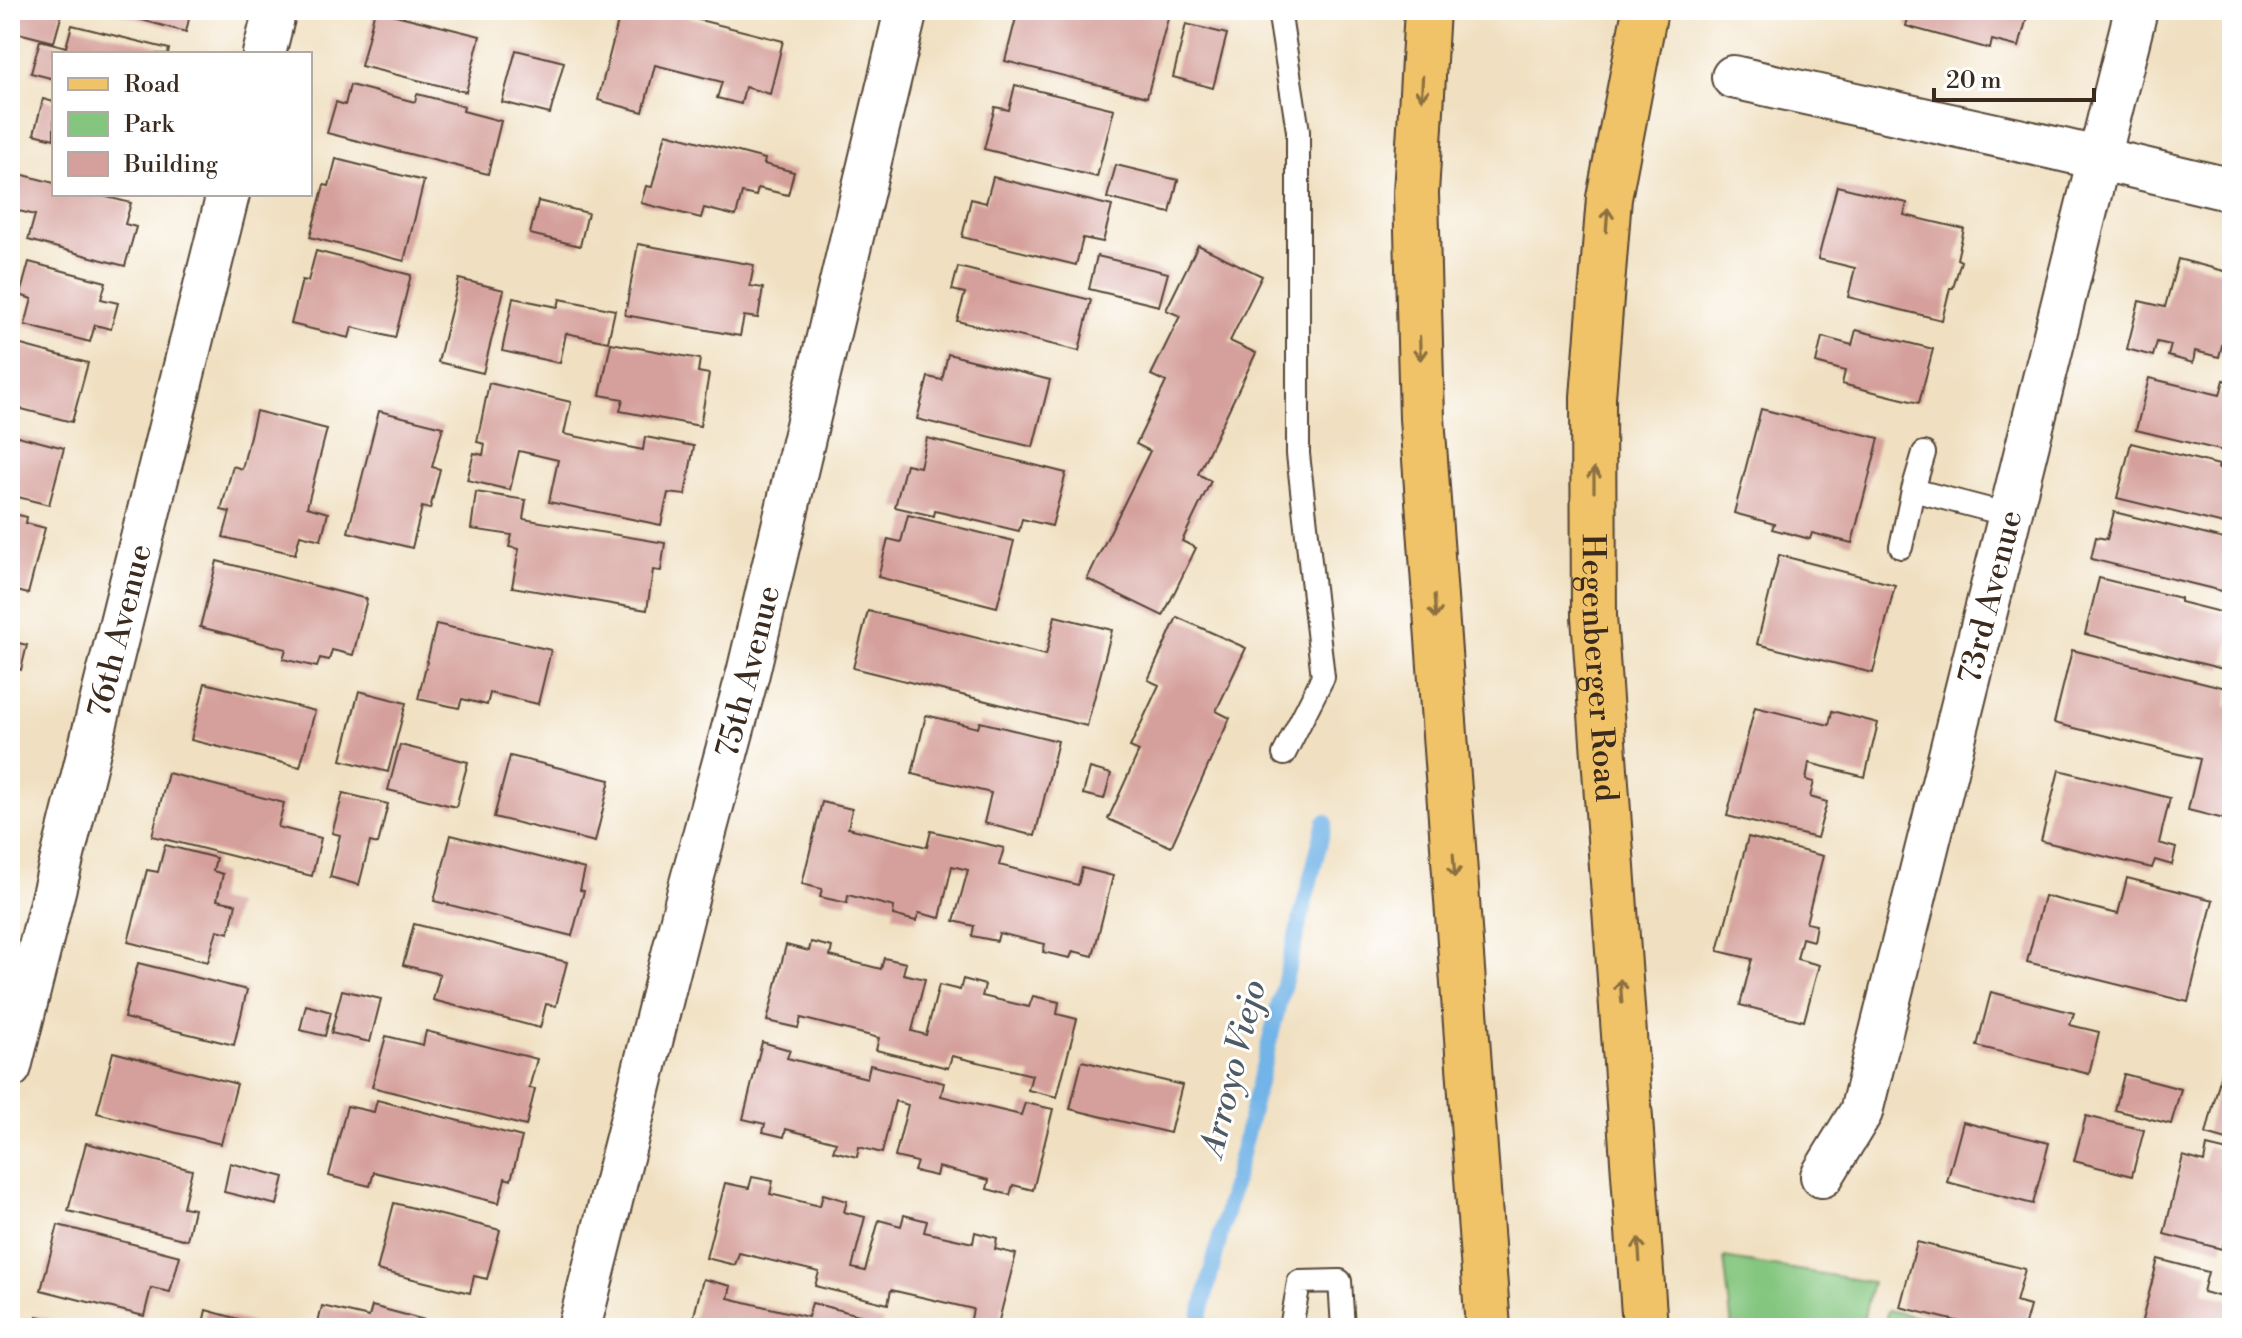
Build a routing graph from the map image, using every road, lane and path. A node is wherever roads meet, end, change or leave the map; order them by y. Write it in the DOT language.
graph roads {
  1 [pos="275,10"];
  2 [pos="906,10"];
  3 [pos="1279,10"];
  4 [pos="1427,10"];
  5 [pos="1645,10"];
  6 [pos="2136,10"];
  7 [pos="264,52"];
  8 [pos="1733,77"];
  9 [pos="2099,158"];
  10 [pos="2232,190"];
  11 [pos="228,196"];
  12 [pos="1924,453"];
  13 [pos="1913,490"];
  14 [pos="2009,515"];
  15 [pos="1901,547"];
  16 [pos="1284,754"];
  17 [pos="10,1067"];
  18 [pos="1822,1176"];
  19 [pos="579,1328"];
  20 [pos="1291,1328"];
  21 [pos="1343,1328"];
  22 [pos="1488,1328"];
  23 [pos="1645,1328"];
  1 -- 7 [label="street"];
  2 -- 19 [label="street, 75th Avenue"];
  3 -- 16 [label="lane"];
  4 -- 22 [label="main road, one-way"];
  23 -- 5 [label="main road, Hegenberger Road, one-way"];
  6 -- 9 [label="street, 73rd Avenue"];
  8 -- 9 [label="street"];
  9 -- 10 [label="street"];
  9 -- 14 [label="street, 73rd Avenue"];
  11 -- 17 [label="street, 76th Avenue"];
  12 -- 13 [label="lane"];
  13 -- 14 [label="lane"];
  13 -- 15 [label="lane"];
  14 -- 18 [label="street, 73rd Avenue"];
  20 -- 21 [label="lane"];
}
